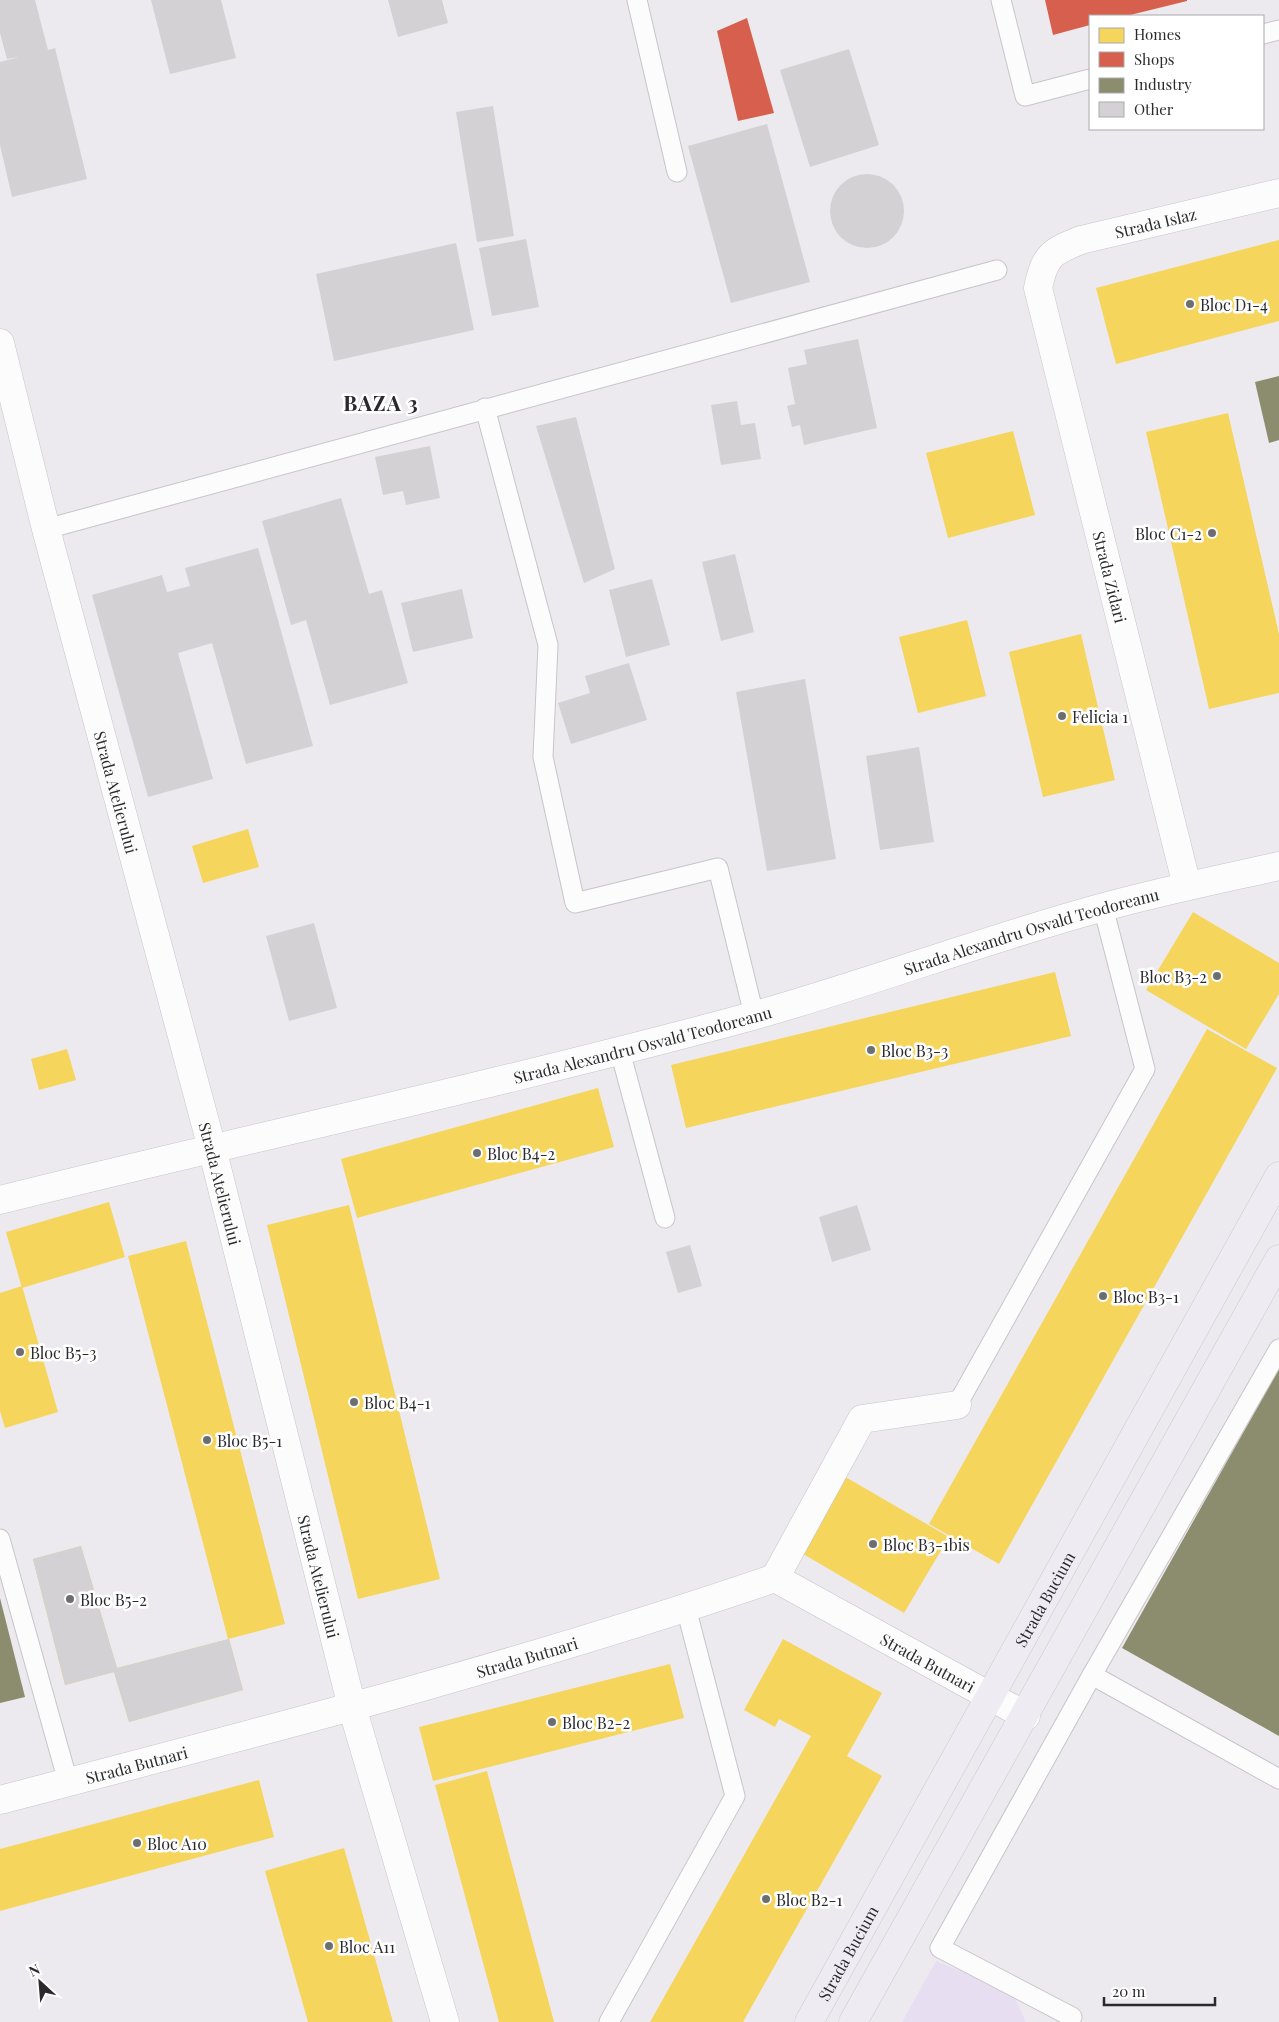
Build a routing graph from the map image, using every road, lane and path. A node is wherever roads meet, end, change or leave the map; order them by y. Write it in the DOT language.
graph roads {
  1 [pos="637,0"];
  2 [pos="1001,0"];
  3 [pos="1279,30"];
  4 [pos="1264,34"];
  5 [pos="1089,79"];
  6 [pos="677,172"];
  7 [pos="1279,193"];
  8 [pos="1043,268"];
  9 [pos="997,270"];
  10 [pos="0,343"];
  11 [pos="485,408"];
  12 [pos="46,529"];
  13 [pos="1279,866"];
  14 [pos="1187,886"];
  15 [pos="1102,907"];
  16 [pos="754,1015"];
  17 [pos="620,1051"];
  18 [pos="212,1148"];
  19 [pos="1279,1176"];
  20 [pos="0,1200"];
  21 [pos="664,1218"];
  22 [pos="1279,1259"];
  23 [pos="1279,1349"];
  24 [pos="957,1404"];
  25 [pos="1,1550"];
  26 [pos="775,1578"];
  27 [pos="686,1608"];
  28 [pos="1092,1675"];
  29 [pos="990,1696"];
  30 [pos="352,1707"];
  31 [pos="1026,1716"];
  32 [pos="1279,1779"];
  33 [pos="68,1782"];
  34 [pos="0,1800"];
  35 [pos="1072,2017"];
  36 [pos="445,2022"];
  37 [pos="609,2022"];
  38 [pos="809,2022"];
  39 [pos="854,2022"];
  1 -- 6 [label="lane"];
  2 -- 5 [label="lane"];
  3 -- 4 [label="lane"];
  7 -- 8 [label="street, Strada Islaz"];
  8 -- 14 [label="street, Strada Zidari"];
  9 -- 11 [label="lane"];
  10 -- 12 [label="street, Strada Atelierului"];
  11 -- 12 [label="lane"];
  11 -- 16 [label="lane"];
  12 -- 18 [label="street, Strada Atelierului"];
  13 -- 14 [label="street, Strada Alexandru Osvald Teodoreanu"];
  14 -- 15 [label="street, Strada Alexandru Osvald Teodoreanu"];
  15 -- 16 [label="street, Strada Alexandru Osvald Teodoreanu"];
  15 -- 24 [label="lane"];
  16 -- 17 [label="street, Strada Alexandru Osvald Teodoreanu"];
  17 -- 18 [label="street, Strada Alexandru Osvald Teodoreanu"];
  17 -- 21 [label="lane"];
  18 -- 20 [label="street, Strada Alexandru Osvald Teodoreanu"];
  18 -- 30 [label="street, Strada Atelierului"];
  19 -- 29 [label="main road, Strada Bucium"];
  22 -- 31 [label="main road"];
  23 -- 28 [label="lane"];
  24 -- 26 [label="street"];
  25 -- 33 [label="lane"];
  26 -- 27 [label="street, Strada Butnari"];
  26 -- 29 [label="street, Strada Butnari"];
  27 -- 30 [label="street, Strada Butnari"];
  27 -- 37 [label="lane"];
  28 -- 32 [label="lane"];
  28 -- 35 [label="lane"];
  29 -- 31 [label="street, Strada Butnari"];
  29 -- 38 [label="main road, Strada Bucium"];
  30 -- 33 [label="street, Strada Butnari"];
  30 -- 36 [label="street, Strada Atelierului"];
  31 -- 39 [label="main road"];
  33 -- 34 [label="street, Strada Butnari"];
}
